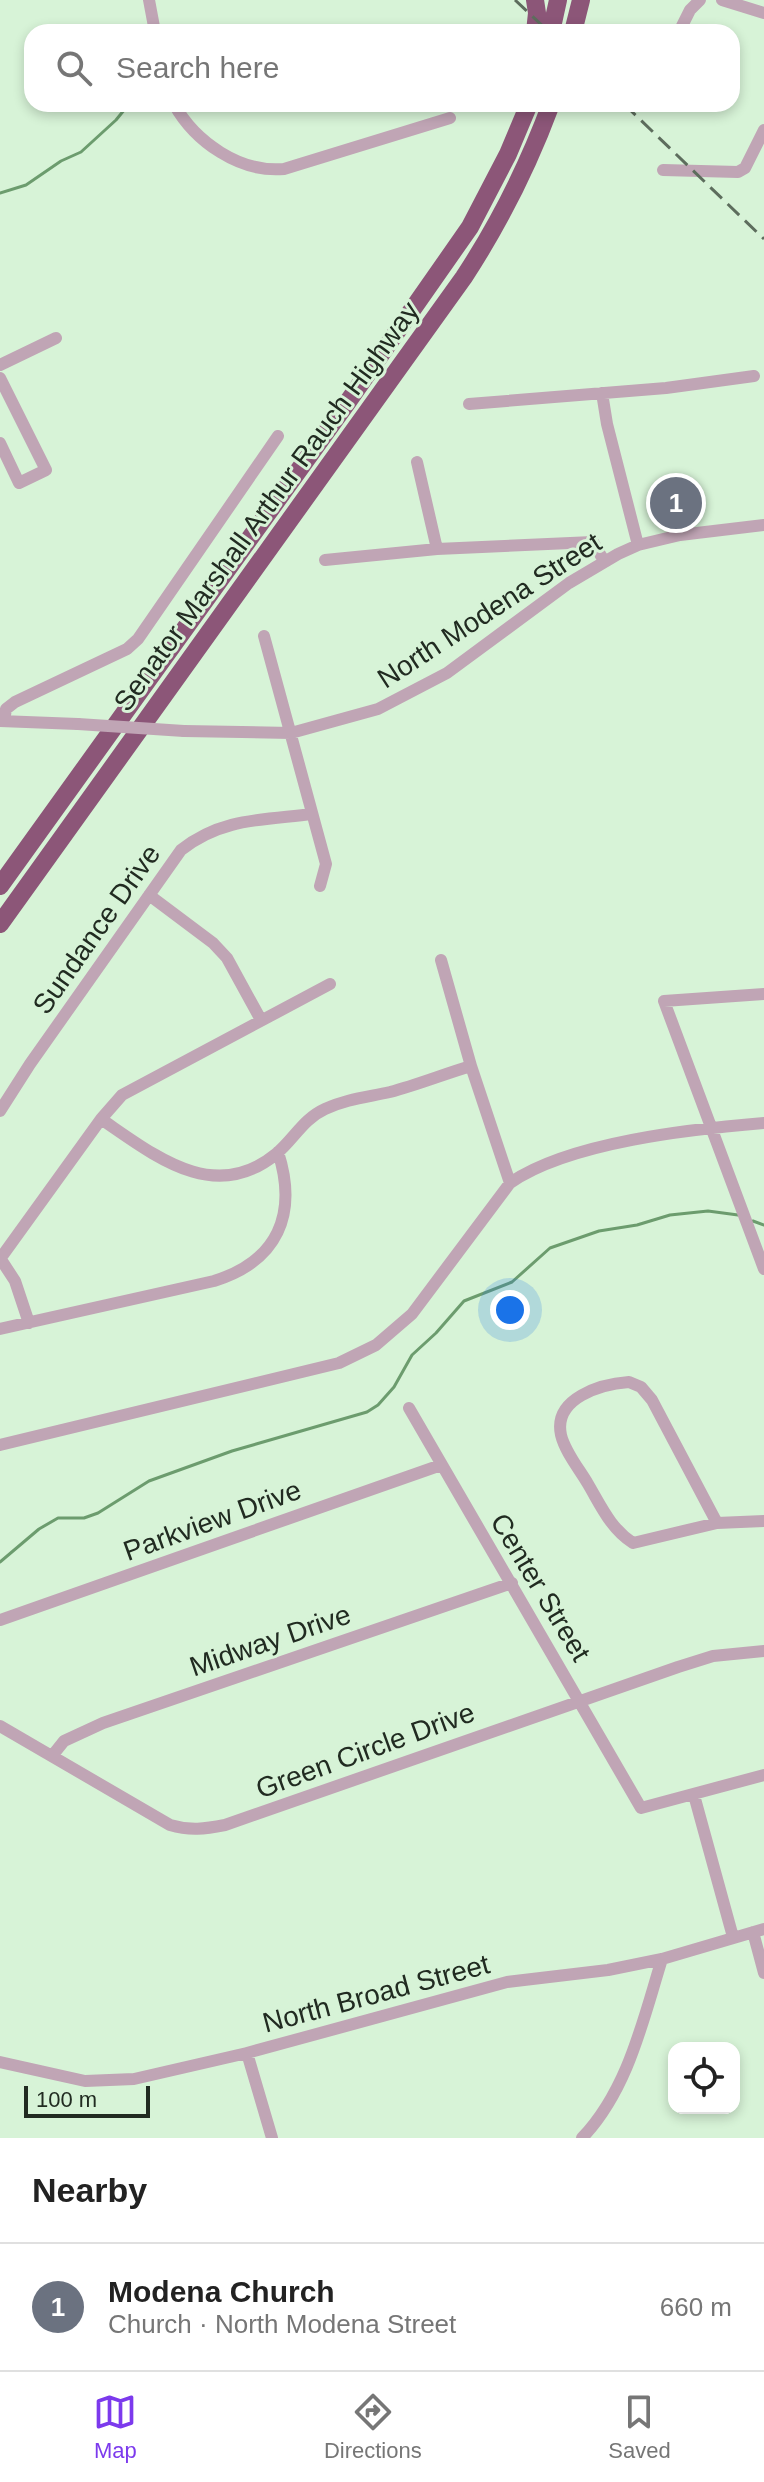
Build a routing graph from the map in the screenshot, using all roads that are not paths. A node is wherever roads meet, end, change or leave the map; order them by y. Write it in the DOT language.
graph roads {
  1 [pos="149,0"];
  2 [pos="535,0"];
  3 [pos="558,0"];
  4 [pos="581,0"];
  5 [pos="700,0"];
  6 [pos="722,0"];
  7 [pos="764,13"];
  8 [pos="154,24"];
  9 [pos="536,24"];
  10 [pos="553,24"];
  11 [pos="575,24"];
  12 [pos="683,24"];
  13 [pos="179,112"];
  14 [pos="519,112"];
  15 [pos="526,112"];
  16 [pos="548,112"];
  17 [pos="450,118"];
  18 [pos="764,130"];
  19 [pos="508,154"];
  20 [pos="663,170"];
  21 [pos="56,338"];
  22 [pos="0,365"];
  23 [pos="754,376"];
  24 [pos="0,378"];
  25 [pos="602,393"];
  26 [pos="469,404"];
  27 [pos="278,436"];
  28 [pos="0,443"];
  29 [pos="417,462"];
  30 [pos="764,525"];
  31 [pos="638,545"];
  32 [pos="437,549"];
  33 [pos="325,560"];
  34 [pos="604,561"];
  35 [pos="264,636"];
  36 [pos="2,721"];
  37 [pos="291,733"];
  38 [pos="312,814"];
  39 [pos="0,886"];
  40 [pos="320,886"];
  41 [pos="149,895"];
  42 [pos="0,924"];
  43 [pos="441,960"];
  44 [pos="330,984"];
  45 [pos="764,994"];
  46 [pos="261,1020"];
  47 [pos="471,1066"];
  48 [pos="0,1111"];
  49 [pos="101,1119"];
  50 [pos="764,1123"];
  51 [pos="713,1128"];
  52 [pos="278,1152"];
  53 [pos="510,1183"];
  54 [pos="0,1258"];
  55 [pos="764,1269"];
  56 [pos="29,1323"];
  57 [pos="0,1329"];
  58 [pos="409,1408"];
  59 [pos="0,1445"];
  60 [pos="441,1465"];
  61 [pos="764,1521"];
  62 [pos="717,1523"];
  63 [pos="512,1583"];
  64 [pos="0,1620"];
  65 [pos="764,1651"];
  66 [pos="580,1699"];
  67 [pos="0,1726"];
  68 [pos="52,1756"];
  69 [pos="764,1775"];
  70 [pos="694,1795"];
  71 [pos="758,1931"];
  72 [pos="733,1937"];
  73 [pos="662,1959"];
  74 [pos="764,1973"];
  75 [pos="247,2053"];
  76 [pos="0,2062"];
  77 [pos="272,2138"];
  78 [pos="582,2138"];
  1 -- 8 [label="street"];
  2 -- 9 [label="highway"];
  3 -- 10 [label="highway"];
  4 -- 11 [label="highway"];
  5 -- 12 [label="street"];
  6 -- 7 [label="street"];
  13 -- 17 [label="street"];
  14 -- 19 [label="highway"];
  15 -- 19 [label="highway, Senator Marshall Arthur Rauch Highway"];
  16 -- 42 [label="highway, Senator Marshall Arthur Rauch Highway"];
  18 -- 20 [label="street"];
  19 -- 39 [label="highway, Senator Marshall Arthur Rauch Highway"];
  21 -- 22 [label="street"];
  23 -- 25 [label="street"];
  24 -- 28 [label="street"];
  25 -- 26 [label="street"];
  25 -- 31 [label="street"];
  27 -- 36 [label="street"];
  29 -- 32 [label="street"];
  30 -- 31 [label="street, North Modena Street"];
  31 -- 34 [label="street, North Modena Street"];
  32 -- 33 [label="street"];
  32 -- 34 [label="street"];
  34 -- 37 [label="street, North Modena Street"];
  35 -- 37 [label="street"];
  36 -- 37 [label="street, North Modena Street, bridge"];
  37 -- 38 [label="street"];
  38 -- 40 [label="street"];
  38 -- 41 [label="street, Sundance Drive"];
  41 -- 46 [label="street"];
  41 -- 48 [label="street, Sundance Drive"];
  43 -- 47 [label="street"];
  44 -- 46 [label="street"];
  45 -- 51 [label="street"];
  46 -- 49 [label="street"];
  47 -- 52 [label="street"];
  47 -- 53 [label="street"];
  49 -- 52 [label="street"];
  49 -- 54 [label="street"];
  50 -- 51 [label="street"];
  51 -- 53 [label="street"];
  51 -- 55 [label="street"];
  52 -- 56 [label="street"];
  53 -- 59 [label="street"];
  54 -- 56 [label="street"];
  56 -- 57 [label="street"];
  58 -- 60 [label="street, Center Street"];
  60 -- 63 [label="street, Center Street"];
  60 -- 64 [label="street, Parkview Drive"];
  61 -- 62 [label="street"];
  62 -- 62 [label="street"];
  63 -- 66 [label="street, Center Street"];
  63 -- 68 [label="street, Midway Drive"];
  65 -- 66 [label="street, Green Circle Drive"];
  66 -- 68 [label="street, Green Circle Drive"];
  66 -- 70 [label="street, Center Street"];
  67 -- 68 [label="street, Green Circle Drive"];
  69 -- 70 [label="street"];
  70 -- 72 [label="street"];
  71 -- 72 [label="street, North Broad Street"];
  71 -- 74 [label="street"];
  72 -- 73 [label="street, North Broad Street"];
  73 -- 75 [label="street, North Broad Street"];
  73 -- 78 [label="street"];
  75 -- 76 [label="street, North Broad Street"];
  75 -- 77 [label="street"];
}
